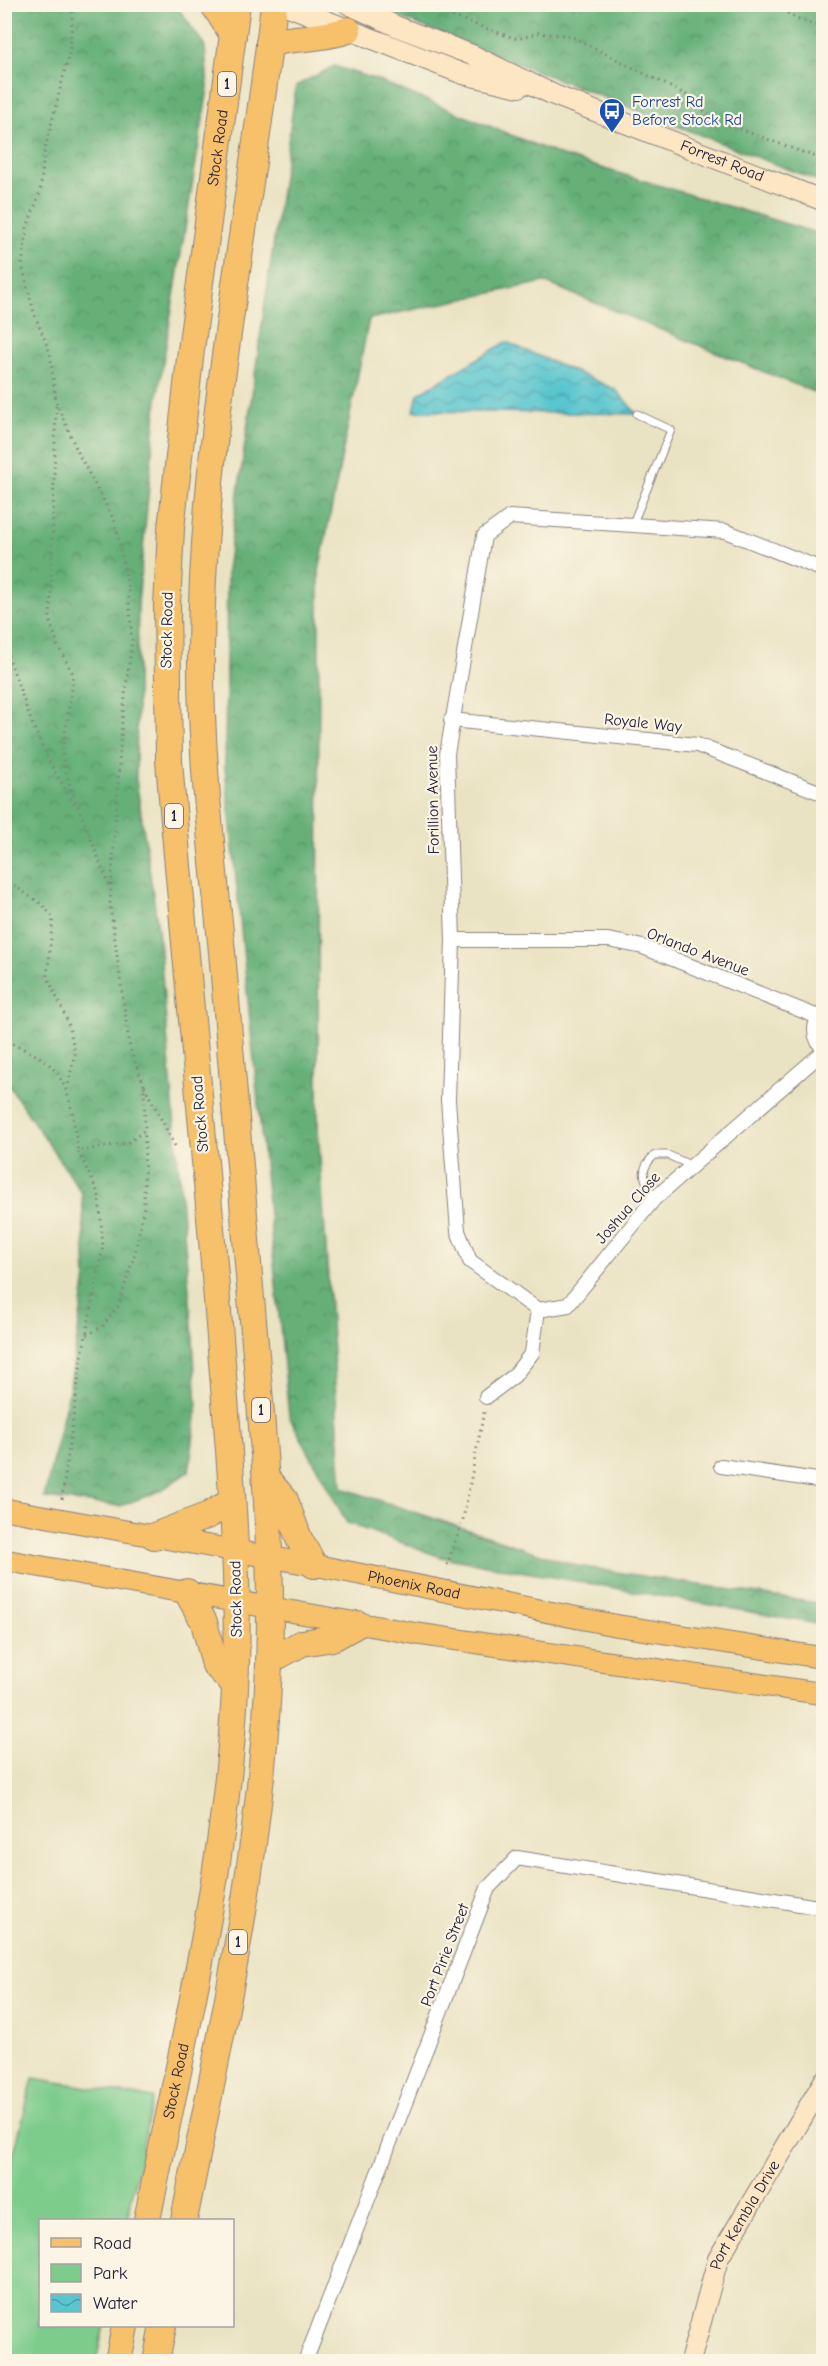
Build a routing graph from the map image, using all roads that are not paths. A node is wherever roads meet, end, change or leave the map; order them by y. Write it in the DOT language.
graph roads {
  1 [pos="213,4"];
  2 [pos="237,4"];
  3 [pos="274,4"];
  4 [pos="283,4"];
  5 [pos="348,4"];
  6 [pos="348,30"];
  7 [pos="233,35"];
  8 [pos="269,43"];
  9 [pos="554,95"];
  10 [pos="824,201"];
  11 [pos="637,414"];
  12 [pos="633,523"];
  13 [pos="824,570"];
  14 [pos="451,720"];
  15 [pos="824,794"];
  16 [pos="453,940"];
  17 [pos="821,1014"];
  18 [pos="824,1051"];
  19 [pos="690,1165"];
  20 [pos="654,1198"];
  21 [pos="538,1310"];
  22 [pos="486,1397"];
  23 [pos="721,1466"];
  24 [pos="266,1478"];
  25 [pos="824,1480"];
  26 [pos="232,1501"];
  27 [pos="4,1509"];
  28 [pos="154,1536"];
  29 [pos="236,1552"];
  30 [pos="269,1558"];
  31 [pos="4,1560"];
  32 [pos="314,1565"];
  33 [pos="187,1592"];
  34 [pos="236,1601"];
  35 [pos="270,1608"];
  36 [pos="358,1624"];
  37 [pos="824,1658"];
  38 [pos="269,1661"];
  39 [pos="235,1685"];
  40 [pos="824,1694"];
  41 [pos="824,1908"];
  42 [pos="824,2081"];
  43 [pos="147,2219"];
  44 [pos="184,2219"];
  45 [pos="125,2327"];
  46 [pos="163,2327"];
  47 [pos="118,2361"];
  48 [pos="156,2361"];
  49 [pos="305,2361"];
  50 [pos="690,2361"];
  1 -- 7 [label="highway"];
  2 -- 7 [label="highway, Stock Road / 1"];
  3 -- 8 [label="highway, Stock Road / 1"];
  4 -- 6 [label="main road, Forrest Road"];
  5 -- 9 [label="main road, Forrest Road"];
  6 -- 8 [label="highway"];
  6 -- 9 [label="main road, Forrest Road"];
  7 -- 26 [label="highway, Stock Road / 1"];
  8 -- 24 [label="highway, Stock Road / 1"];
  9 -- 10 [label="main road, Forrest Road"];
  11 -- 12 [label="lane"];
  12 -- 13 [label="street, Forillion Avenue"];
  12 -- 14 [label="street, Forillion Avenue"];
  14 -- 15 [label="street, Royale Way"];
  14 -- 16 [label="street, Forillion Avenue"];
  16 -- 17 [label="street, Orlando Avenue"];
  16 -- 21 [label="street, Forillion Avenue"];
  17 -- 18 [label="street"];
  18 -- 19 [label="street, Joshua Close"];
  19 -- 20 [label="street, Joshua Close"];
  19 -- 20 [label="lane"];
  20 -- 21 [label="street, Joshua Close"];
  21 -- 22 [label="street"];
  23 -- 25 [label="street"];
  24 -- 30 [label="highway, Stock Road / 1"];
  24 -- 32 [label="highway"];
  26 -- 28 [label="highway"];
  26 -- 29 [label="highway, Stock Road / 1"];
  27 -- 28 [label="main road, Phoenix Road"];
  28 -- 29 [label="main road, Phoenix Road"];
  29 -- 30 [label="main road, Phoenix Road"];
  29 -- 34 [label="highway, Stock Road / 1"];
  30 -- 32 [label="main road, Phoenix Road"];
  30 -- 35 [label="highway, Stock Road / 1"];
  31 -- 33 [label="main road"];
  32 -- 37 [label="main road, Phoenix Road"];
  33 -- 34 [label="main road"];
  33 -- 39 [label="highway"];
  34 -- 35 [label="main road"];
  34 -- 39 [label="highway, Stock Road / 1"];
  35 -- 36 [label="main road"];
  35 -- 38 [label="highway, Stock Road / 1"];
  36 -- 38 [label="highway"];
  36 -- 40 [label="main road"];
  38 -- 44 [label="highway, Stock Road / 1"];
  39 -- 43 [label="highway, Stock Road / 1"];
  41 -- 49 [label="street, Port Pirie Street"];
  42 -- 50 [label="main road, Port Kembla Drive"];
  45 -- 47 [label="highway"];
  46 -- 48 [label="highway"];
}
